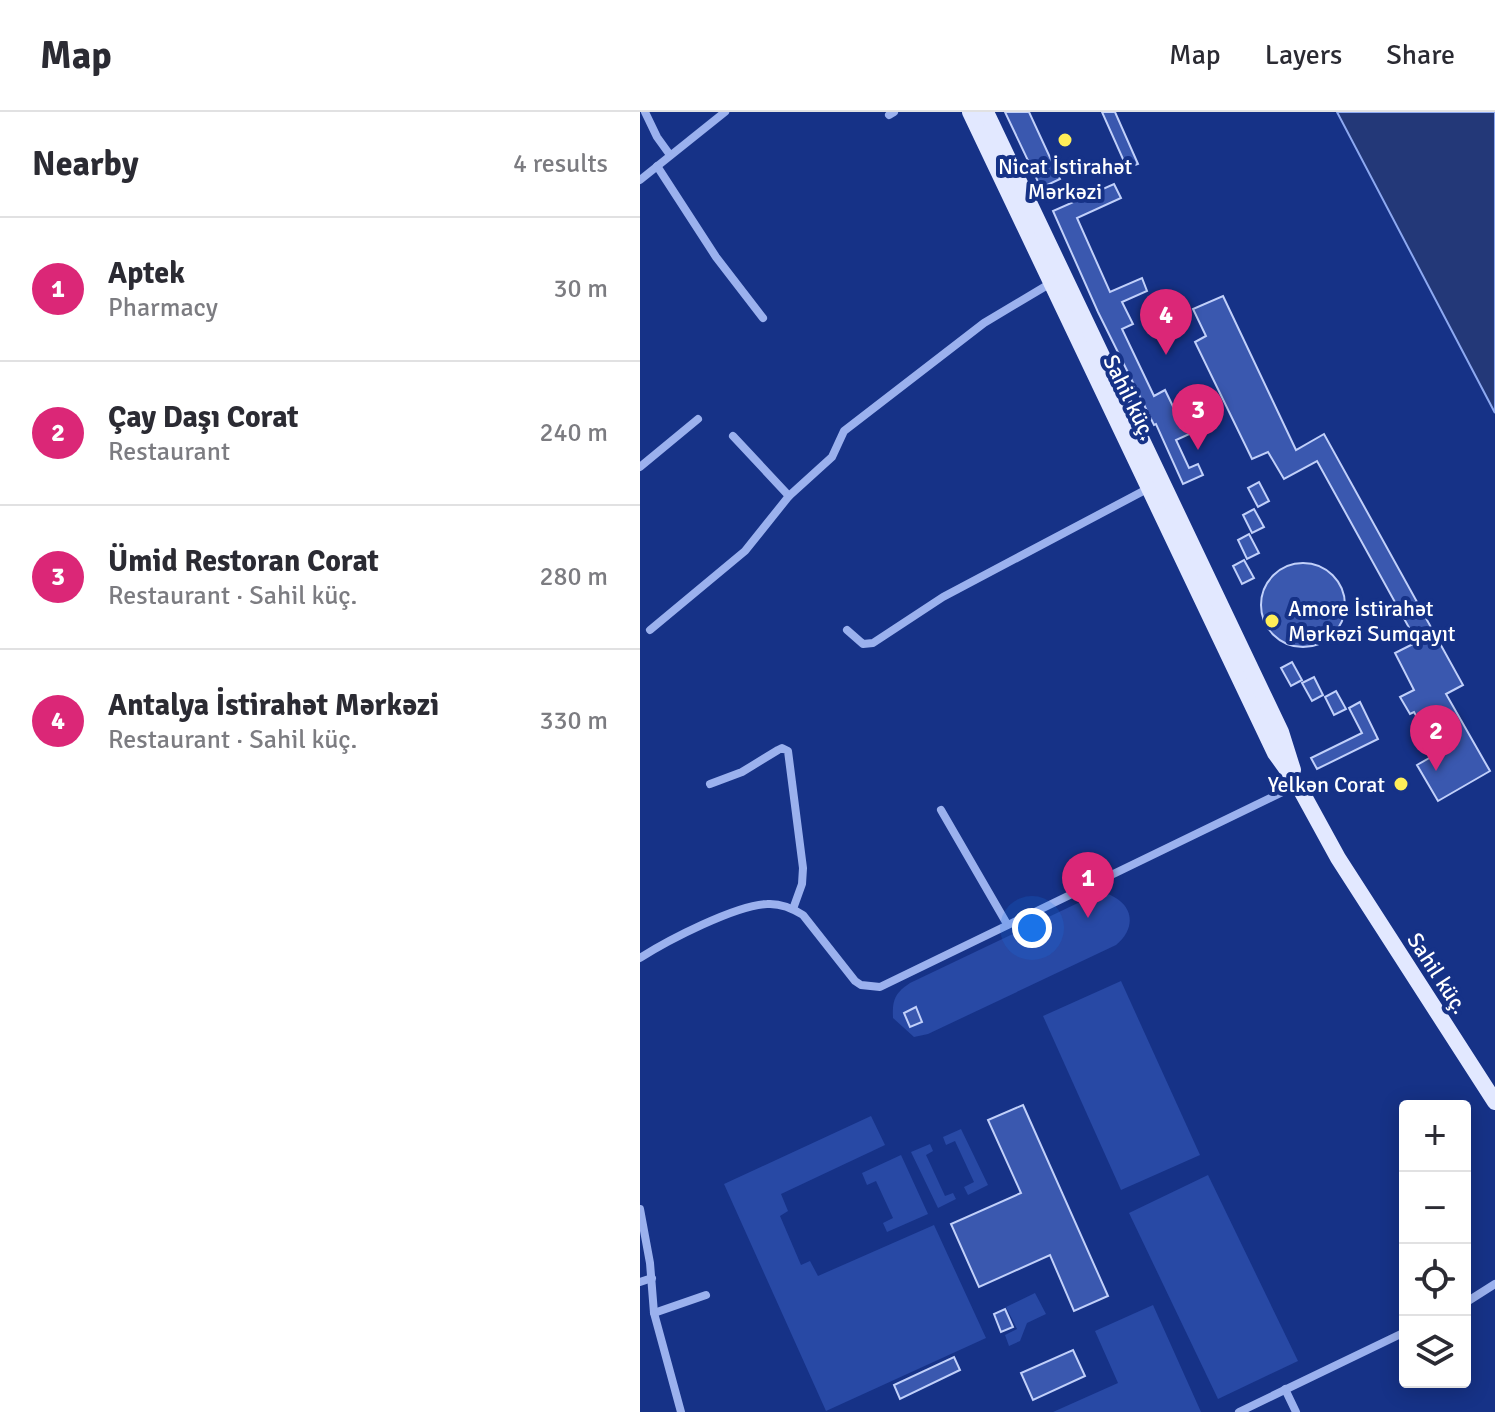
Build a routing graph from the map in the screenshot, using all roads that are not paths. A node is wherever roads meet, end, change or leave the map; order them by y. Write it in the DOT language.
graph roads {
  1 [pos="645,112"];
  2 [pos="725,112"];
  3 [pos="970,112"];
  4 [pos="986,112"];
  5 [pos="670,155"];
  6 [pos="657,166"];
  7 [pos="640,180"];
  8 [pos="1051,283"];
  9 [pos="763,318"];
  10 [pos="698,419"];
  11 [pos="733,436"];
  12 [pos="640,467"];
  13 [pos="1150,488"];
  14 [pos="789,496"];
  15 [pos="650,630"];
  16 [pos="847,630"];
  17 [pos="710,784"];
  18 [pos="1298,785"];
  19 [pos="941,810"];
  20 [pos="793,909"];
  21 [pos="1007,924"];
  22 [pos="640,958"];
  23 [pos="1495,1102"];
  24 [pos="640,1209"];
  25 [pos="652,1278"];
  26 [pos="640,1282"];
  27 [pos="1495,1284"];
  28 [pos="706,1295"];
  29 [pos="1471,1299"];
  30 [pos="654,1313"];
  31 [pos="1399,1335"];
  32 [pos="1285,1389"];
  33 [pos="681,1412"];
  34 [pos="1239,1412"];
  35 [pos="1296,1412"];
  1 -- 5 [label="street"];
  2 -- 5 [label="street"];
  3 -- 8 [label="main road, Sahil küç."];
  4 -- 18 [label="main road, Sahil küç."];
  5 -- 6 [label="street"];
  6 -- 7 [label="street"];
  6 -- 9 [label="street"];
  8 -- 13 [label="main road, Sahil küç."];
  8 -- 14 [label="street"];
  10 -- 12 [label="street"];
  11 -- 14 [label="street"];
  13 -- 16 [label="street"];
  13 -- 18 [label="main road, Sahil küç."];
  14 -- 15 [label="street"];
  17 -- 20 [label="street"];
  18 -- 21 [label="street"];
  18 -- 23 [label="main road, Sahil küç."];
  19 -- 21 [label="street"];
  20 -- 21 [label="street"];
  20 -- 22 [label="street"];
  24 -- 25 [label="street"];
  25 -- 26 [label="street"];
  25 -- 30 [label="street"];
  27 -- 29 [label="street"];
  28 -- 30 [label="street"];
  30 -- 33 [label="street"];
  31 -- 32 [label="street"];
  32 -- 34 [label="street"];
  32 -- 35 [label="street"];
}
